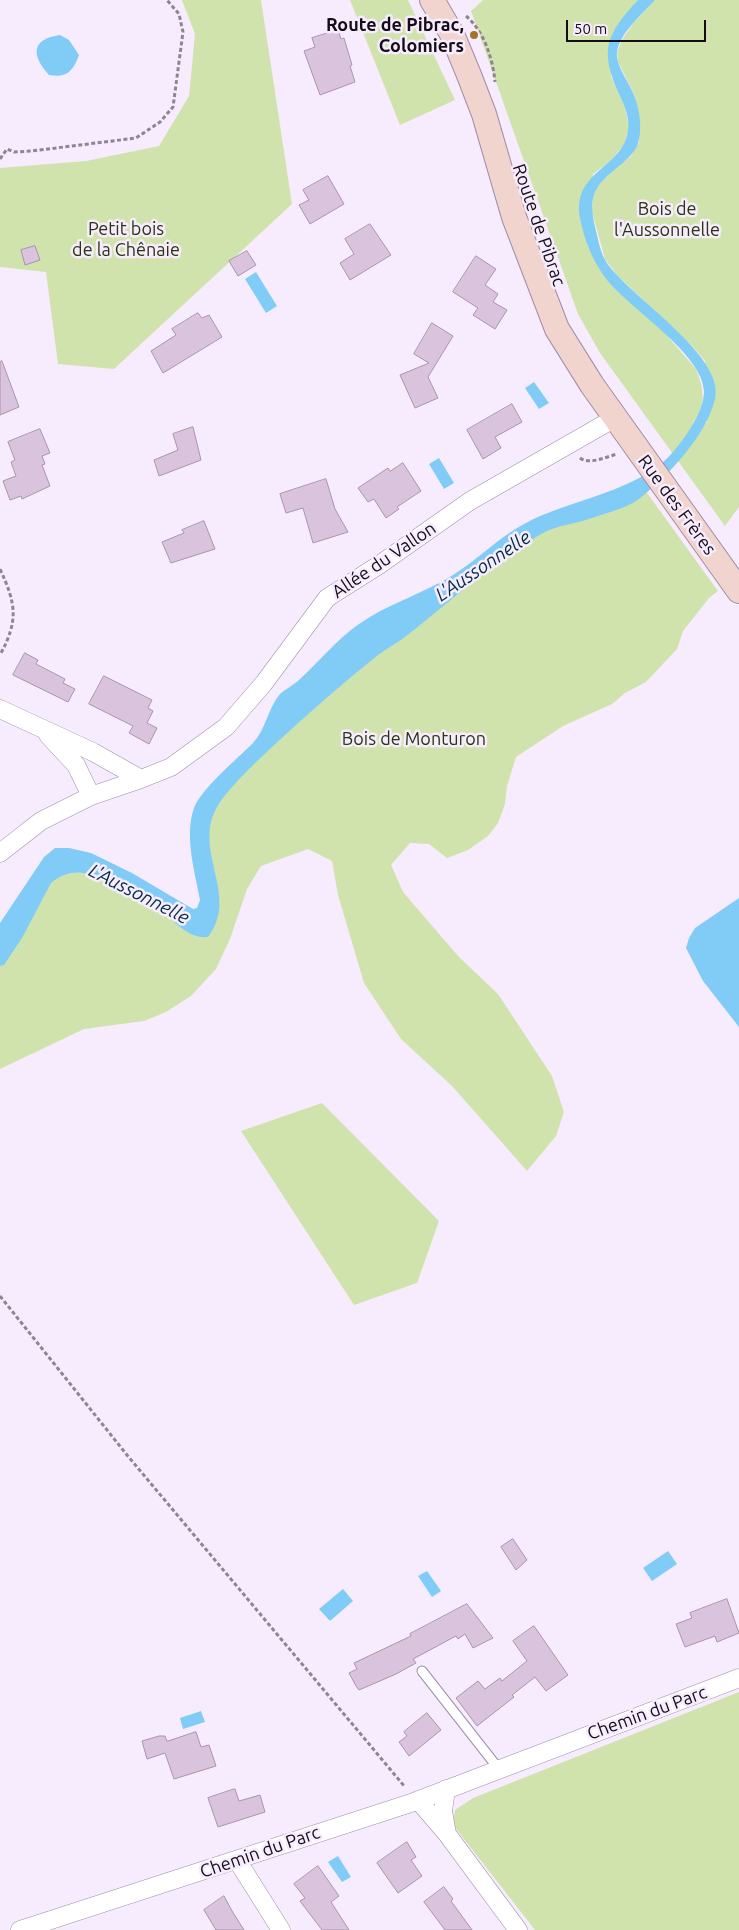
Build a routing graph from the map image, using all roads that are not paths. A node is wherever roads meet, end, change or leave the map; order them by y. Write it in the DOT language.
graph roads {
  1 [pos="432,0"];
  2 [pos="615,418"];
  3 [pos="739,591"];
  4 [pos="0,709"];
  5 [pos="41,727"];
  6 [pos="141,779"];
  7 [pos="91,796"];
  8 [pos="0,853"];
  9 [pos="422,1671"];
  10 [pos="739,1678"];
  11 [pos="498,1768"];
  12 [pos="446,1789"];
  13 [pos="416,1801"];
  14 [pos="447,1834"];
  15 [pos="237,1860"];
  16 [pos="20,1930"];
  17 [pos="281,1930"];
  18 [pos="518,1930"];
  1 -- 2 [label="main road, Route de Pibrac"];
  2 -- 3 [label="main road, Rue des Frères"];
  2 -- 6 [label="street, Allée du Vallon"];
  4 -- 5 [label="street"];
  5 -- 6 [label="street"];
  5 -- 7 [label="street"];
  6 -- 7 [label="street, Allée du Vallon"];
  7 -- 8 [label="street, Allée du Vallon"];
  9 -- 11 [label="lane"];
  10 -- 11 [label="street, Chemin du Parc"];
  11 -- 12 [label="street, Chemin du Parc"];
  12 -- 13 [label="street, Chemin du Parc"];
  12 -- 14 [label="street"];
  13 -- 14 [label="street"];
  13 -- 15 [label="street, Chemin du Parc"];
  14 -- 18 [label="street"];
  15 -- 16 [label="street, Chemin du Parc"];
  15 -- 17 [label="street"];
}
